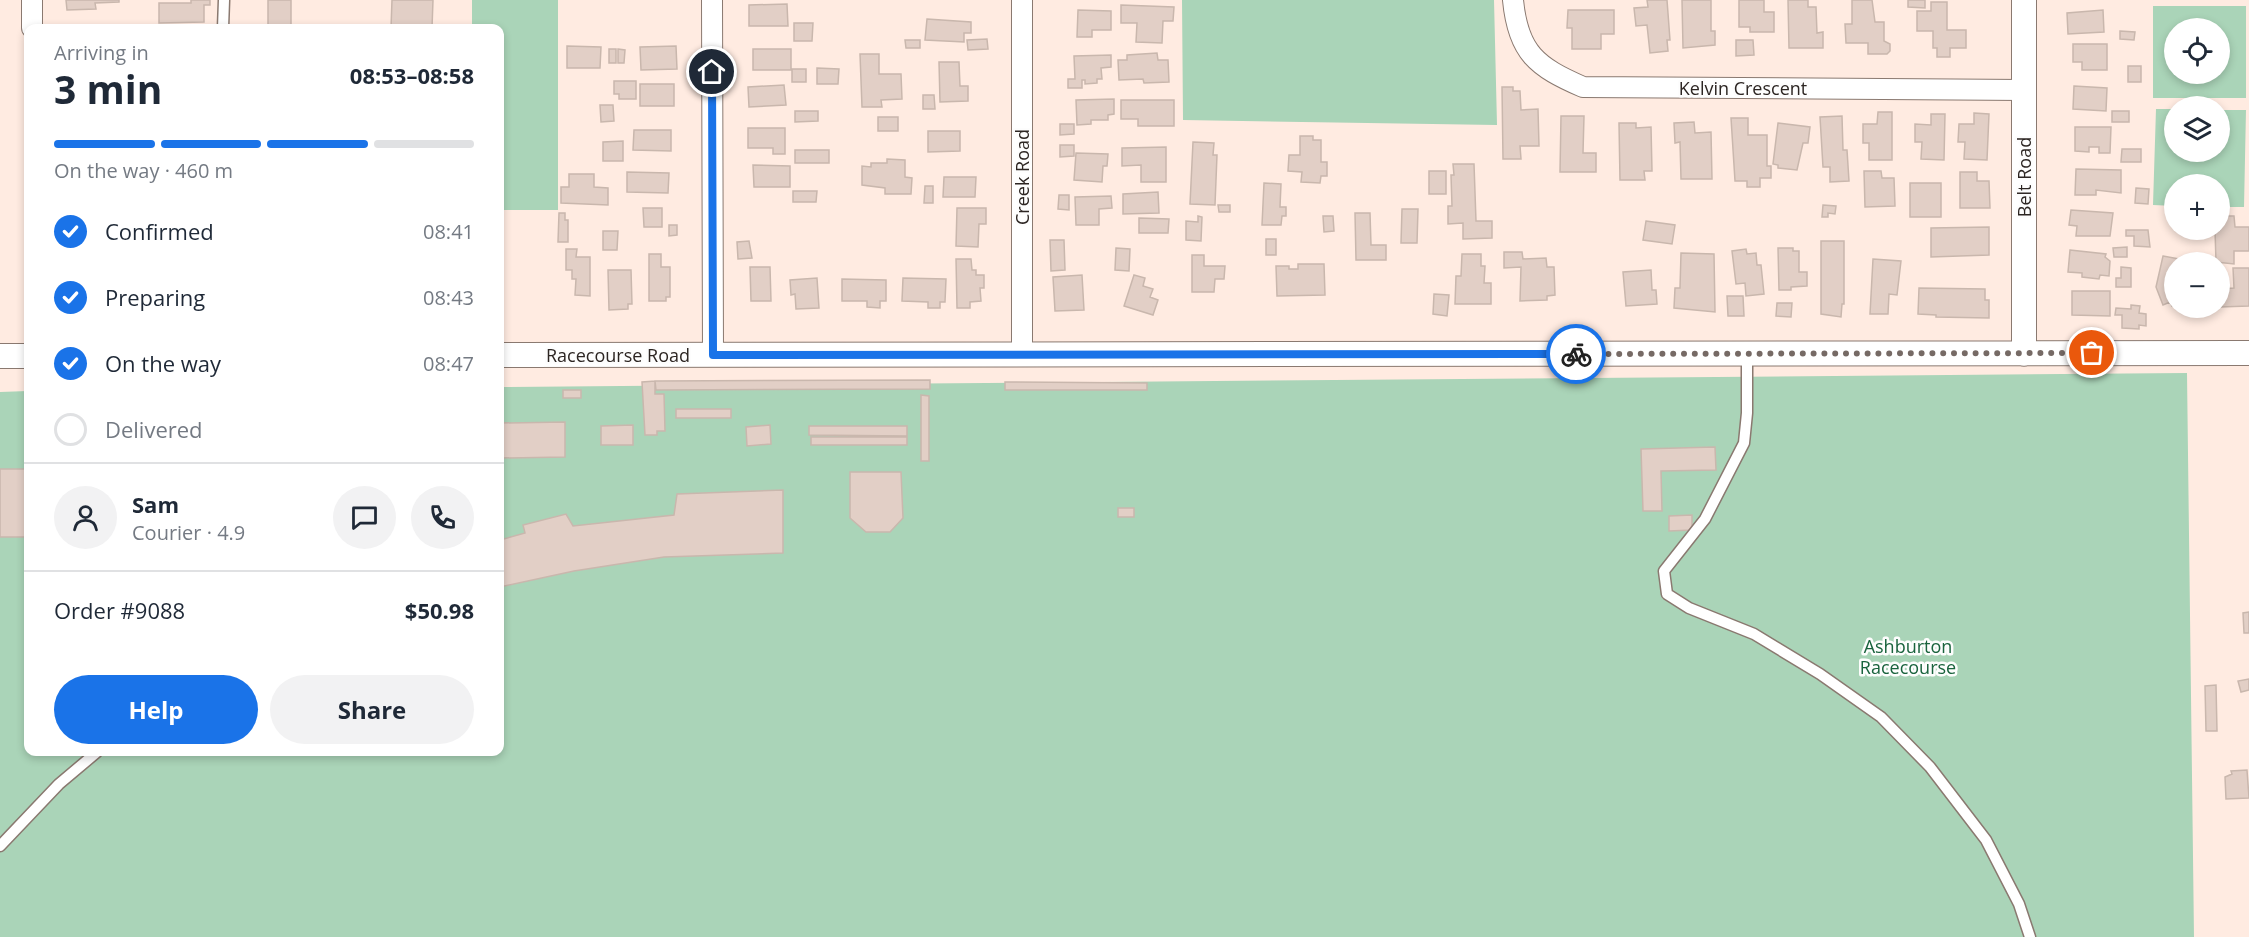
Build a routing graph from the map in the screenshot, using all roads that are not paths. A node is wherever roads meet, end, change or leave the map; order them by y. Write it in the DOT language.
graph roads {
  1 [pos="32,0"];
  2 [pos="224,0"];
  3 [pos="712,0"];
  4 [pos="1022,0"];
  5 [pos="1513,0"];
  6 [pos="2024,0"];
  7 [pos="32,24"];
  8 [pos="223,24"];
  9 [pos="2024,90"];
  10 [pos="2249,352"];
  11 [pos="1022,354"];
  12 [pos="1747,354"];
  13 [pos="2024,354"];
  14 [pos="504,355"];
  15 [pos="713,355"];
  16 [pos="0,356"];
  17 [pos="24,356"];
  18 [pos="92,756"];
  19 [pos="0,846"];
  20 [pos="2030,937"];
  1 -- 7 [label="street"];
  2 -- 8 [label="lane"];
  3 -- 15 [label="street"];
  4 -- 11 [label="street, Creek Road"];
  5 -- 9 [label="street, Kelvin Crescent"];
  6 -- 9 [label="street, Belt Road"];
  9 -- 13 [label="street, Belt Road"];
  10 -- 13 [label="street, Racecourse Road"];
  11 -- 12 [label="street, Racecourse Road"];
  11 -- 15 [label="street, Racecourse Road"];
  12 -- 13 [label="street, Racecourse Road"];
  12 -- 20 [label="lane"];
  14 -- 15 [label="street, Racecourse Road"];
  16 -- 17 [label="street"];
  18 -- 19 [label="lane"];
}
